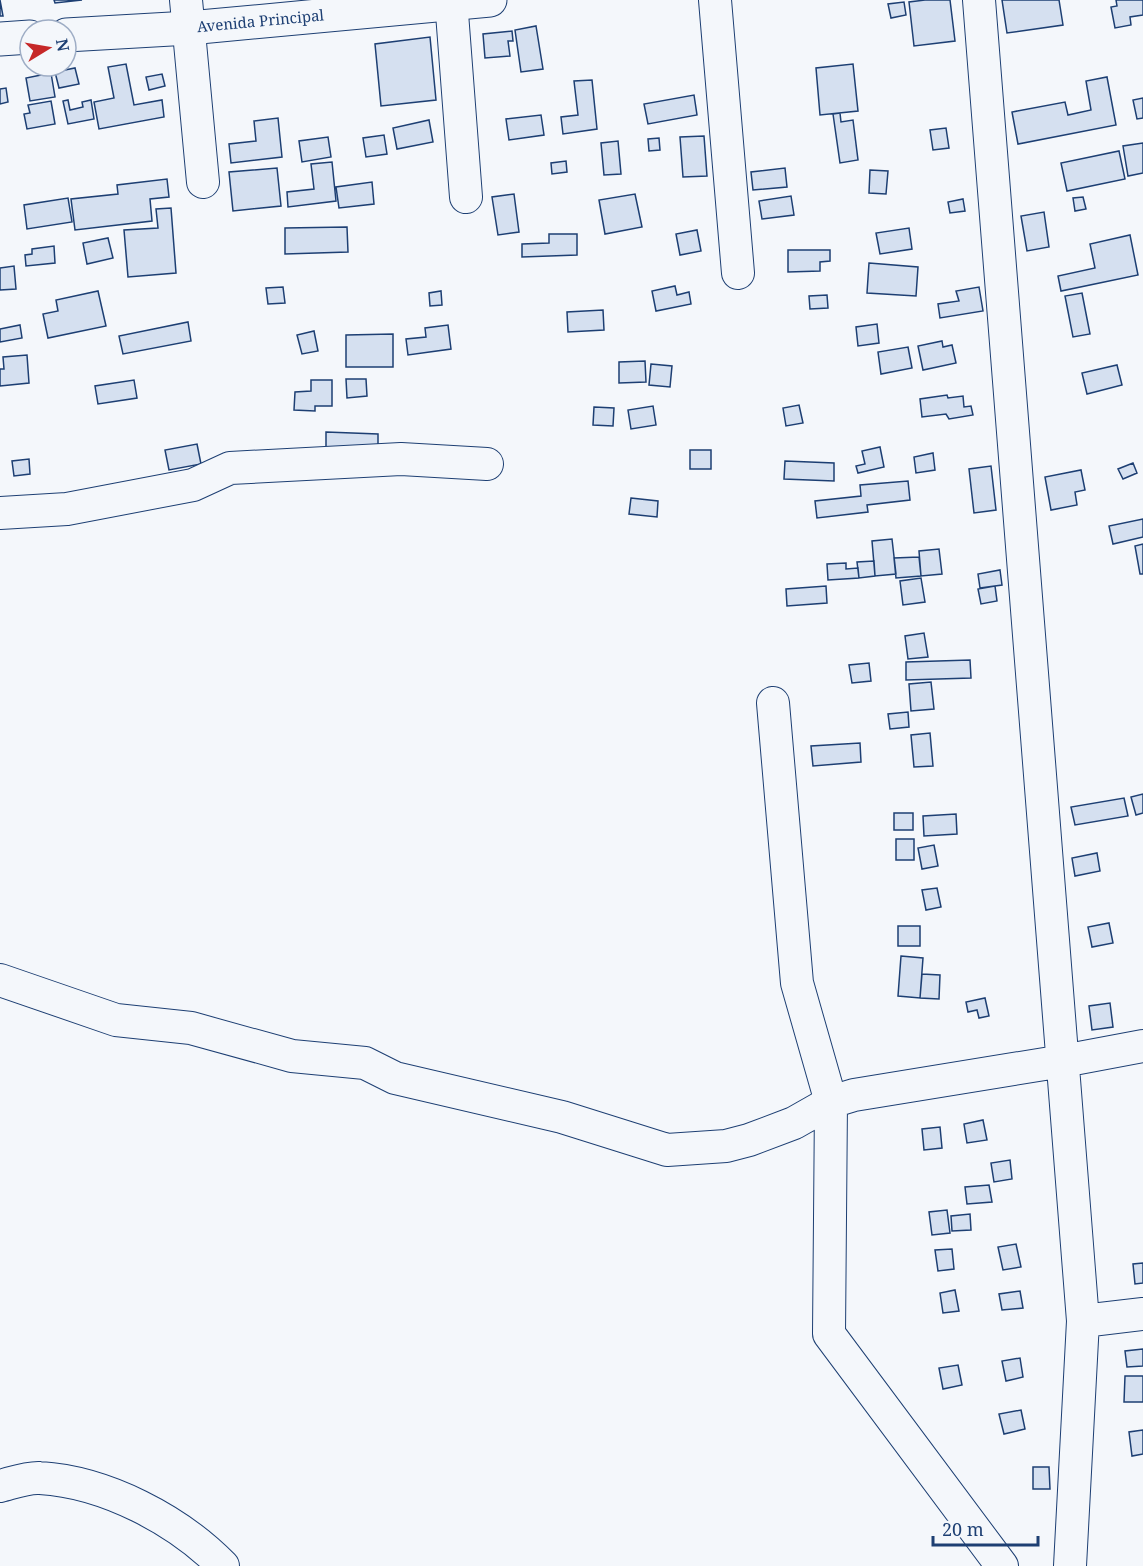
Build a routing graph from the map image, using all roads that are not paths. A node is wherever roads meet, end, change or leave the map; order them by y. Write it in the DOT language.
graph roads {
  1 [pos="490,0"];
  2 [pos="715,0"];
  3 [pos="979,0"];
  4 [pos="451,2"];
  5 [pos="187,14"];
  6 [pos="78,33"];
  7 [pos="18,38"];
  8 [pos="0,39"];
  9 [pos="203,182"];
  10 [pos="466,197"];
  11 [pos="738,273"];
  12 [pos="487,464"];
  13 [pos="0,513"];
  14 [pos="773,703"];
  15 [pos="0,980"];
  16 [pos="1143,1046"];
  17 [pos="1063,1061"];
  18 [pos="831,1102"];
  19 [pos="1143,1314"];
  20 [pos="1083,1321"];
  21 [pos="0,1486"];
  22 [pos="224,1566"];
  23 [pos="1002,1566"];
  24 [pos="1070,1566"];
  1 -- 4 [label="street, Avenida Principal"];
  2 -- 11 [label="street"];
  3 -- 17 [label="street"];
  4 -- 5 [label="street, Avenida Principal"];
  4 -- 10 [label="street"];
  5 -- 6 [label="street, Avenida Principal"];
  5 -- 9 [label="street"];
  7 -- 8 [label="street"];
  12 -- 13 [label="street"];
  14 -- 18 [label="street"];
  15 -- 18 [label="street"];
  16 -- 17 [label="street"];
  17 -- 18 [label="street"];
  17 -- 20 [label="street"];
  18 -- 23 [label="street"];
  19 -- 20 [label="street"];
  20 -- 24 [label="street"];
  21 -- 22 [label="street"];
}
